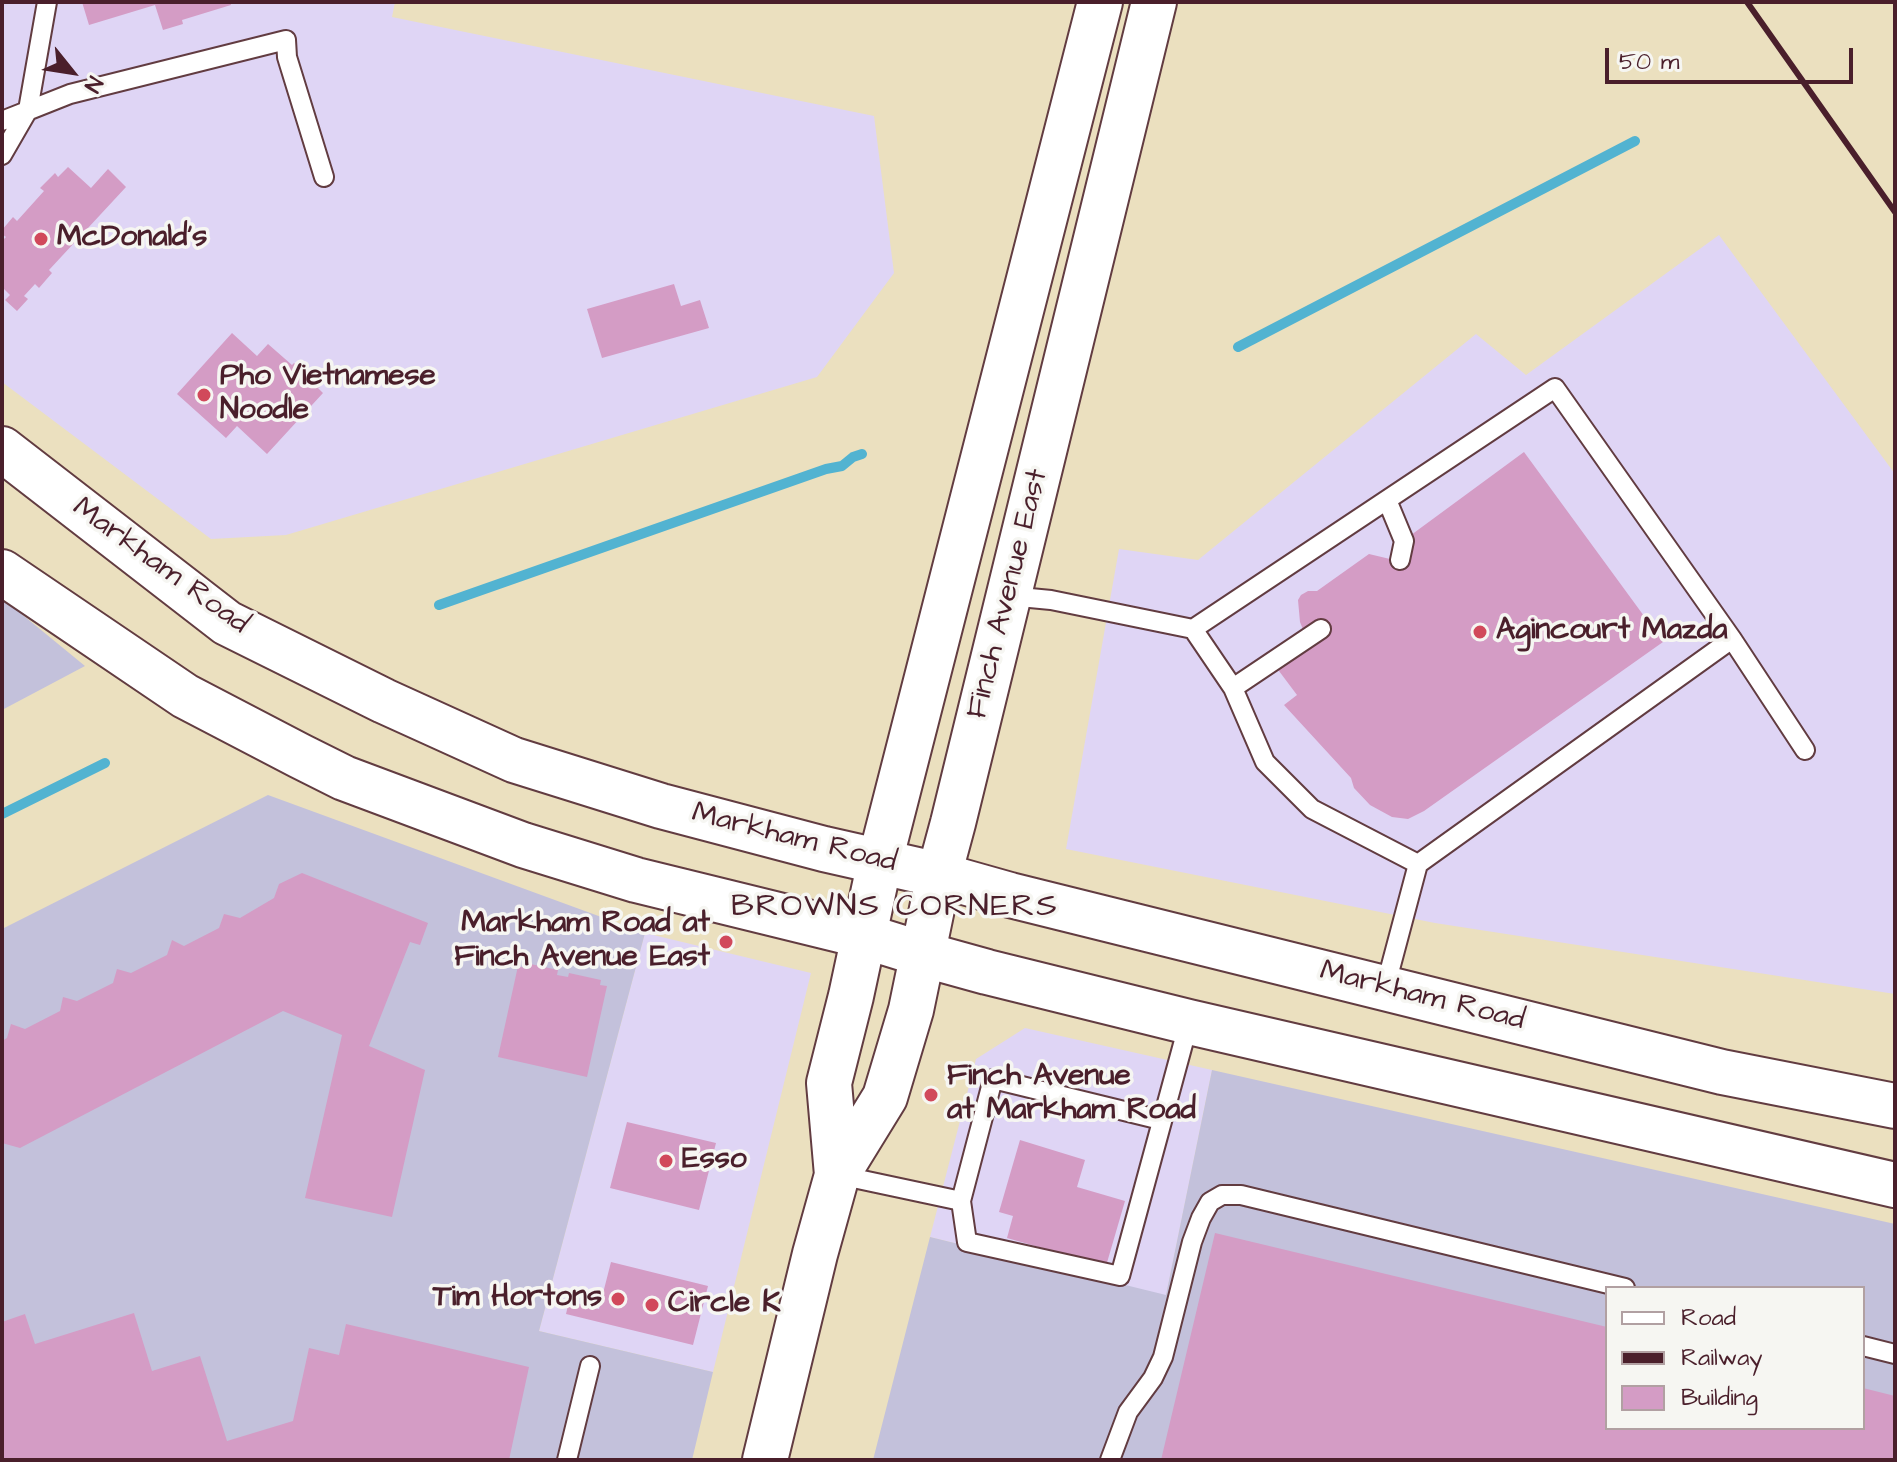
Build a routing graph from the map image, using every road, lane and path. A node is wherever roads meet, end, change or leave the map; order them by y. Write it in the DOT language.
graph roads {
  1 [pos="47,2"];
  2 [pos="1100,2"];
  3 [pos="1154,2"];
  4 [pos="28,110"];
  5 [pos="2,121"];
  6 [pos="2,155"];
  7 [pos="324,177"];
  8 [pos="2,449"];
  9 [pos="1387,500"];
  10 [pos="1400,560"];
  11 [pos="2,572"];
  12 [pos="1009,596"];
  13 [pos="1193,629"];
  14 [pos="1321,629"];
  15 [pos="1732,639"];
  16 [pos="1233,688"];
  17 [pos="1805,750"];
  18 [pos="880,861"];
  19 [pos="1418,864"];
  20 [pos="939,875"];
  21 [pos="864,936"];
  22 [pos="922,954"];
  23 [pos="1385,988"];
  24 [pos="1189,1022"];
  25 [pos="1895,1106"];
  26 [pos="1161,1120"];
  27 [pos="837,1175"];
  28 [pos="1895,1185"];
  29 [pos="961,1201"];
  30 [pos="1617,1286"];
  31 [pos="1865,1346"];
  32 [pos="1895,1354"];
  33 [pos="590,1366"];
  34 [pos="567,1460"];
  35 [pos="765,1460"];
  36 [pos="1110,1460"];
  1 -- 4 [label="lane"];
  2 -- 18 [label="main road, Finch Avenue East"];
  3 -- 12 [label="main road, Finch Avenue East"];
  4 -- 5 [label="lane"];
  4 -- 6 [label="lane"];
  4 -- 7 [label="lane"];
  8 -- 18 [label="main road, Markham Road"];
  9 -- 10 [label="lane"];
  9 -- 13 [label="lane"];
  9 -- 15 [label="lane"];
  11 -- 21 [label="main road"];
  12 -- 13 [label="lane"];
  12 -- 20 [label="main road, Finch Avenue East"];
  13 -- 16 [label="lane"];
  14 -- 16 [label="lane"];
  15 -- 17 [label="lane"];
  15 -- 19 [label="lane"];
  16 -- 19 [label="lane"];
  18 -- 20 [label="main road, Markham Road"];
  18 -- 21 [label="main road, Finch Avenue East"];
  19 -- 23 [label="lane"];
  20 -- 22 [label="main road, Finch Avenue East"];
  20 -- 23 [label="main road, Markham Road"];
  21 -- 22 [label="main road"];
  21 -- 27 [label="main road, Finch Avenue East"];
  22 -- 24 [label="main road"];
  22 -- 27 [label="main road, Finch Avenue East"];
  23 -- 25 [label="main road, Markham Road"];
  24 -- 26 [label="lane"];
  24 -- 28 [label="main road"];
  26 -- 29 [label="lane"];
  26 -- 29 [label="lane"];
  27 -- 29 [label="lane"];
  27 -- 35 [label="main road, Finch Avenue East"];
  30 -- 36 [label="lane"];
  31 -- 32 [label="lane"];
  33 -- 34 [label="lane"];
}
